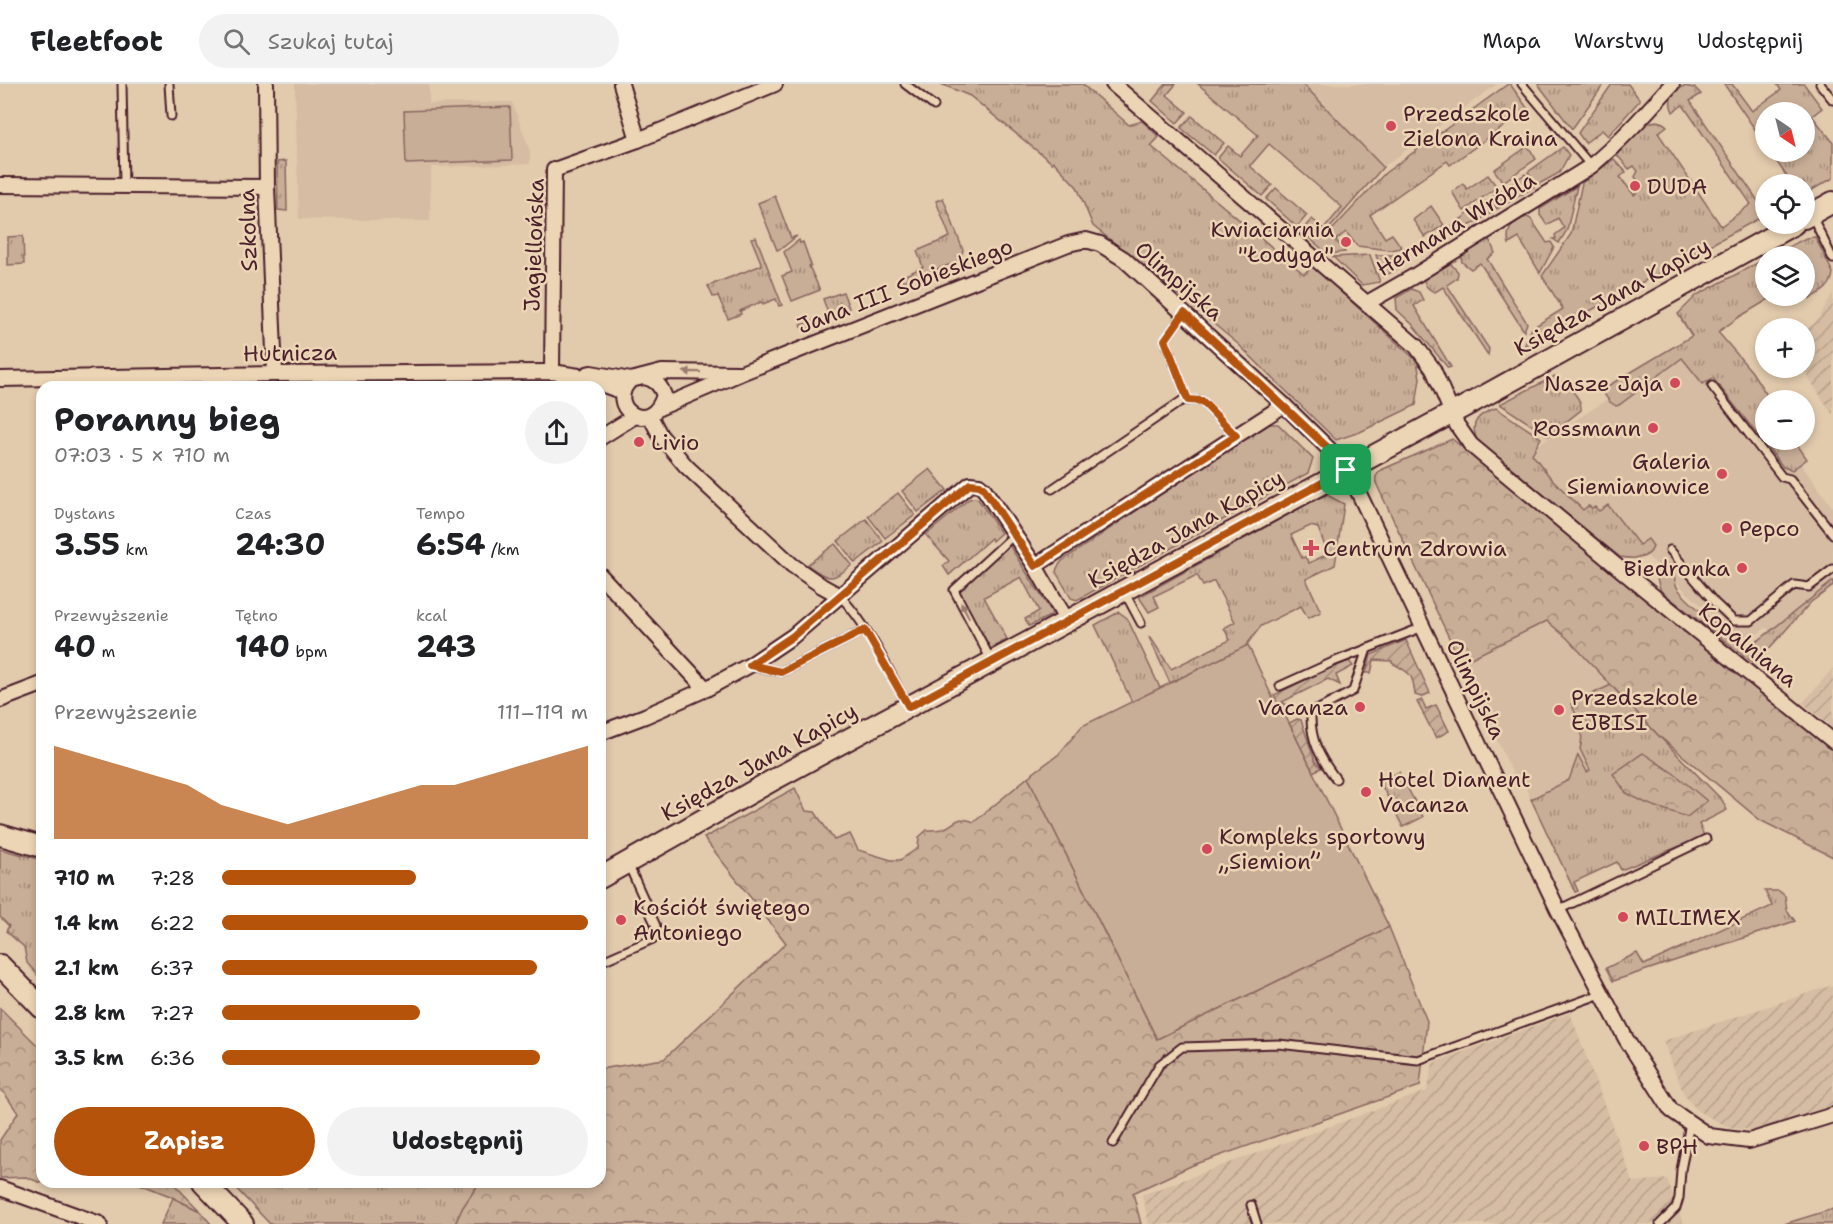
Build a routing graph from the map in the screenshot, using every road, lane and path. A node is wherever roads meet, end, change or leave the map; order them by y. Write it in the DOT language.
graph roads {
  1 [pos="122,84"];
  2 [pos="169,84"];
  3 [pos="266,84"];
  4 [pos="621,84"];
  5 [pos="775,84"];
  6 [pos="905,84"];
  7 [pos="1113,84"];
  8 [pos="1522,84"];
  9 [pos="1672,84"];
  10 [pos="1821,84"];
  11 [pos="1833,100"];
  12 [pos="934,106"];
  13 [pos="171,116"];
  14 [pos="638,140"];
  15 [pos="1591,166"];
  16 [pos="0,184"];
  17 [pos="124,186"];
  18 [pos="267,187"];
  19 [pos="1833,202"];
  20 [pos="1815,212"];
  21 [pos="1774,234"];
  22 [pos="1814,234"];
  23 [pos="1086,240"];
  24 [pos="1833,260"];
  25 [pos="1367,303"];
  26 [pos="1184,313"];
  27 [pos="552,372"];
  28 [pos="741,373"];
  29 [pos="275,374"];
  30 [pos="579,376"];
  31 [pos="0,378"];
  32 [pos="638,378"];
  33 [pos="593,381"];
  34 [pos="606,386"];
  35 [pos="1712,386"];
  36 [pos="623,392"];
  37 [pos="1188,400"];
  38 [pos="1284,405"];
  39 [pos="655,412"];
  40 [pos="1451,413"];
  41 [pos="635,416"];
  42 [pos="606,434"];
  43 [pos="1236,436"];
  44 [pos="1346,470"];
  45 [pos="1052,489"];
  46 [pos="1833,534"];
  47 [pos="1014,535"];
  48 [pos="1670,550"];
  49 [pos="1035,566"];
  50 [pos="1833,569"];
  51 [pos="606,581"];
  52 [pos="1124,590"];
  53 [pos="840,596"];
  54 [pos="1067,621"];
  55 [pos="1141,623"];
  56 [pos="1423,627"];
  57 [pos="865,630"];
  58 [pos="1367,649"];
  59 [pos="992,662"];
  60 [pos="750,665"];
  61 [pos="36,686"];
  62 [pos="1280,686"];
  63 [pos="706,689"];
  64 [pos="0,700"];
  65 [pos="909,707"];
  66 [pos="606,731"];
  67 [pos="1833,741"];
  68 [pos="1336,779"];
  69 [pos="0,835"];
  70 [pos="1706,839"];
  71 [pos="36,845"];
  72 [pos="627,862"];
  73 [pos="606,874"];
  74 [pos="1558,910"];
  75 [pos="606,959"];
  76 [pos="0,965"];
  77 [pos="1601,994"];
  78 [pos="36,1002"];
  79 [pos="1833,1115"];
  80 [pos="1690,1123"];
  81 [pos="1113,1143"];
  82 [pos="0,1188"];
  83 [pos="209,1188"];
  84 [pos="1251,1205"];
  85 [pos="100,1224"];
  86 [pos="243,1224"];
  87 [pos="1257,1224"];
  88 [pos="1660,1224"];
  1 -- 17 [label="lane"];
  2 -- 13 [label="lane"];
  3 -- 18 [label="street, Szkolna"];
  4 -- 14 [label="street"];
  5 -- 14 [label="street, Jagiellońska"];
  6 -- 12 [label="lane"];
  7 -- 25 [label="street, Hermana Wróbla"];
  8 -- 15 [label="lane"];
  9 -- 15 [label="street, Hermana Wróbla"];
  10 -- 11 [label="lane"];
  14 -- 27 [label="street, Jagiellońska"];
  15 -- 25 [label="street, Hermana Wróbla"];
  16 -- 17 [label="street"];
  17 -- 18 [label="street"];
  18 -- 29 [label="street, Szkolna"];
  19 -- 20 [label="street, Księdza Jana Kapicy"];
  21 -- 40 [label="street, Księdza Jana Kapicy"];
  22 -- 24 [label="lane"];
  23 -- 26 [label="street, Olimpijska"];
  23 -- 28 [label="street, Jana III Sobieskiego"];
  25 -- 40 [label="street, Hermana Wróbla"];
  26 -- 37 [label="lane"];
  26 -- 38 [label="street, Olimpijska"];
  27 -- 29 [label="street, Hutnicza"];
  27 -- 30 [label="street, Hutnicza"];
  28 -- 32 [label="street, Jana III Sobieskiego, one-way"];
  28 -- 39 [label="street, Jana III Sobieskiego"];
  29 -- 31 [label="street, Hutnicza"];
  30 -- 32 [label="street, Hutnicza"];
  30 -- 33 [label="street, Hutnicza"];
  32 -- 36 [label="street"];
  32 -- 39 [label="street"];
  34 -- 36 [label="street, Hutnicza"];
  35 -- 46 [label="lane"];
  36 -- 41 [label="street"];
  37 -- 43 [label="lane"];
  37 -- 45 [label="lane"];
  38 -- 43 [label="street"];
  38 -- 44 [label="street, Olimpijska"];
  39 -- 41 [label="street"];
  39 -- 53 [label="street"];
  40 -- 44 [label="street, Księdza Jana Kapicy"];
  40 -- 67 [label="street, Kopalniana"];
  41 -- 42 [label="street"];
  43 -- 49 [label="street"];
  44 -- 52 [label="street, Księdza Jana Kapicy"];
  44 -- 56 [label="street, Olimpijska"];
  47 -- 49 [label="street"];
  47 -- 53 [label="street"];
  59 -- 47 [label="lane, one-way"];
  48 -- 50 [label="lane"];
  49 -- 54 [label="street"];
  51 -- 63 [label="street"];
  52 -- 54 [label="street, Księdza Jana Kapicy"];
  52 -- 55 [label="lane"];
  53 -- 57 [label="lane"];
  53 -- 60 [label="street"];
  54 -- 59 [label="street, Księdza Jana Kapicy"];
  56 -- 58 [label="lane"];
  56 -- 74 [label="street, Olimpijska"];
  57 -- 60 [label="lane"];
  57 -- 65 [label="lane"];
  58 -- 62 [label="lane"];
  58 -- 68 [label="lane"];
  59 -- 65 [label="street, Księdza Jana Kapicy"];
  60 -- 63 [label="street"];
  61 -- 64 [label="street"];
  63 -- 66 [label="street"];
  65 -- 72 [label="street, Księdza Jana Kapicy"];
  69 -- 71 [label="street"];
  70 -- 74 [label="lane"];
  72 -- 73 [label="street, Księdza Jana Kapicy"];
  72 -- 75 [label="lane"];
  74 -- 77 [label="street, Olimpijska"];
  76 -- 78 [label="street"];
  77 -- 80 [label="street, Olimpijska"];
  77 -- 81 [label="lane"];
  79 -- 80 [label="street, Olimpijska"];
  80 -- 88 [label="lane"];
  82 -- 85 [label="street"];
  83 -- 86 [label="street"];
  84 -- 87 [label="lane"];
}
